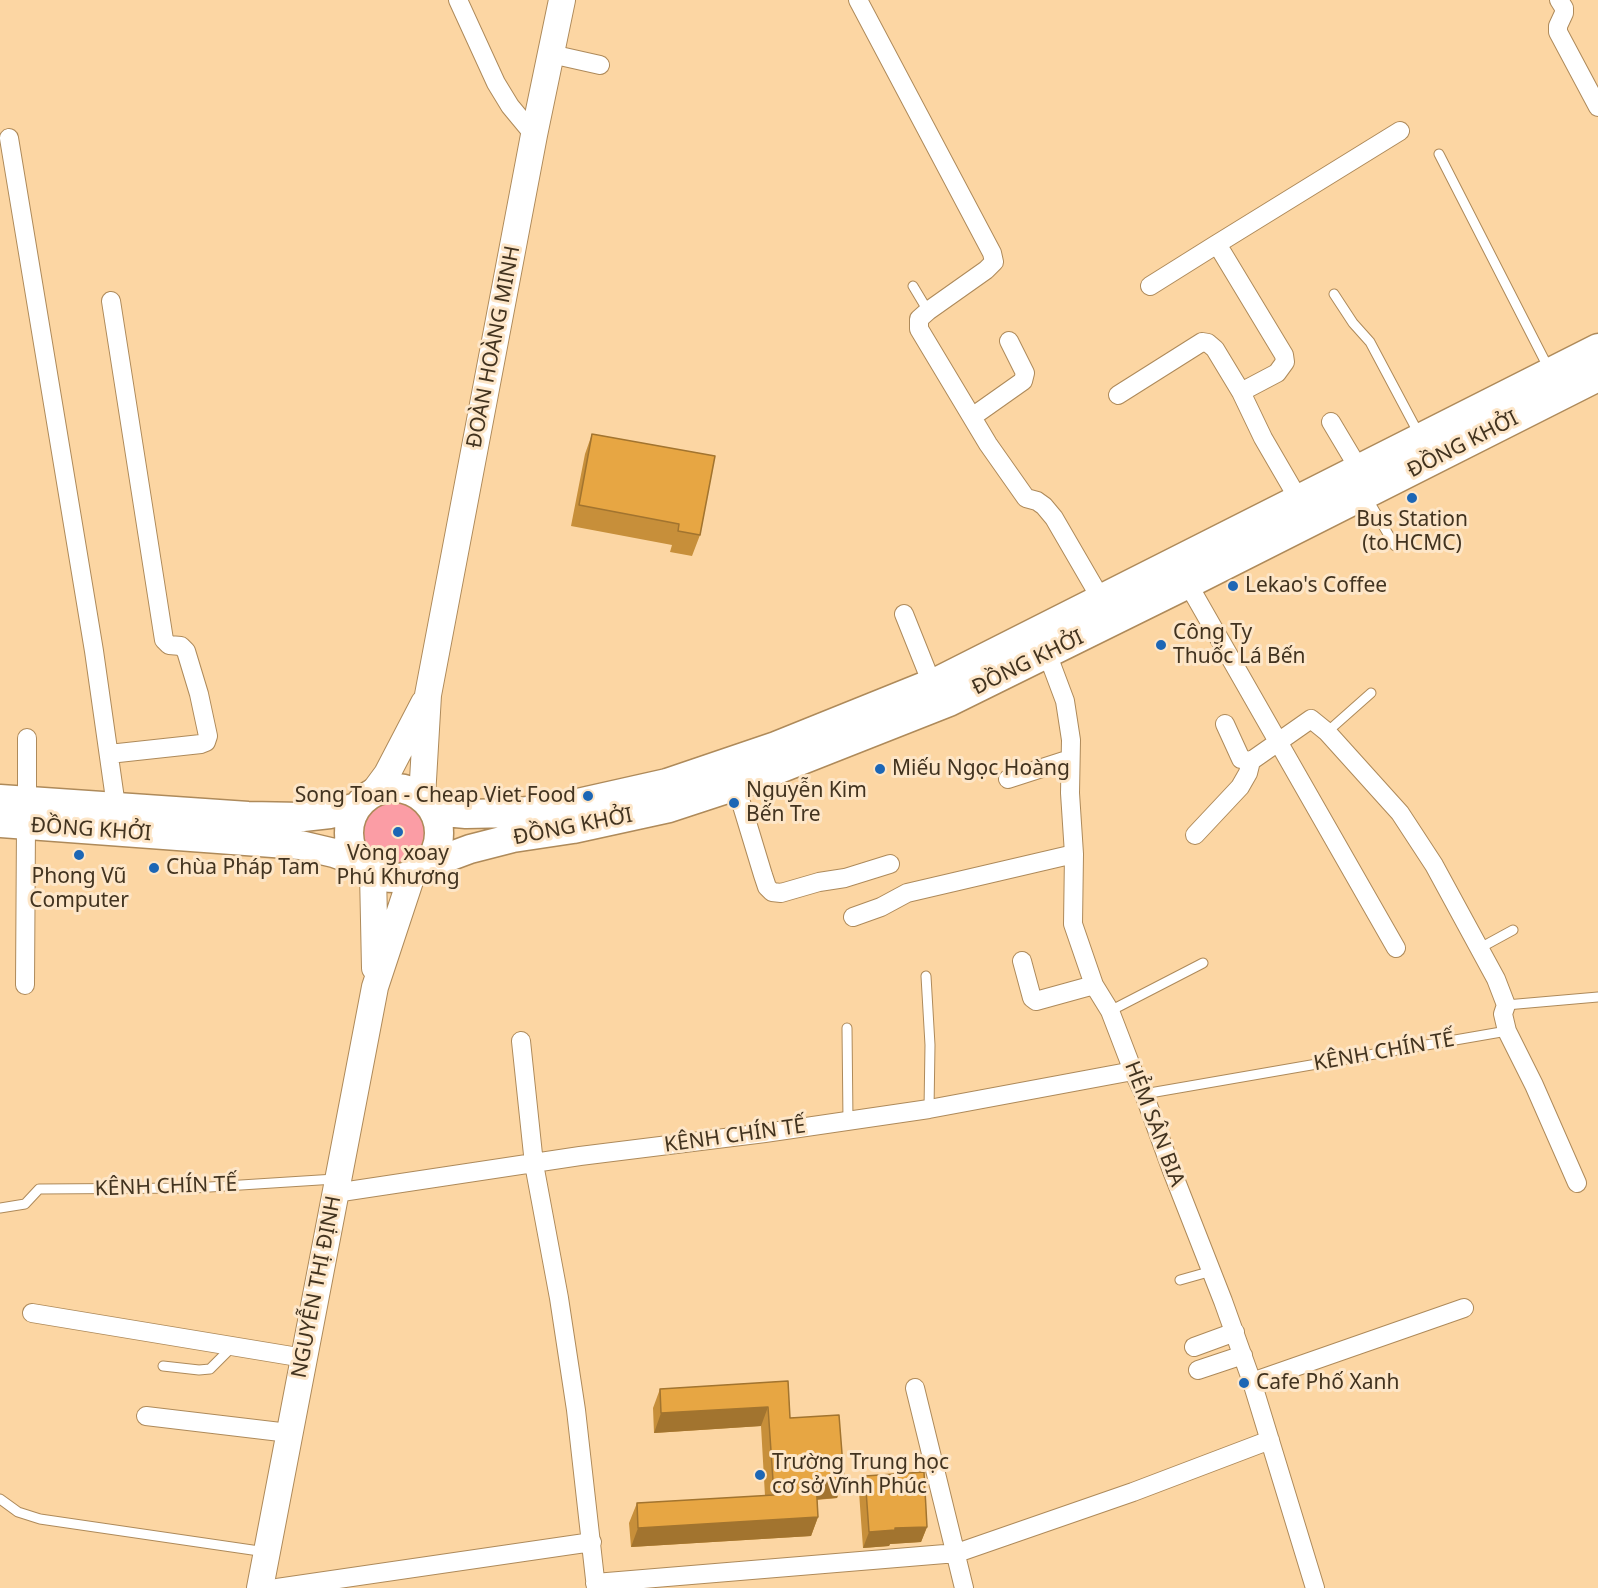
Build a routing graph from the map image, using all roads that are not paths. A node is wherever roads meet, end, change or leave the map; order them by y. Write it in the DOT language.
graph roads {
  1 [pos="458,0"];
  2 [pos="562,0"];
  3 [pos="858,0"];
  4 [pos="1560,0"];
  5 [pos="551,54"];
  6 [pos="600,65"];
  7 [pos="1598,107"];
  8 [pos="1400,131"];
  9 [pos="534,135"];
  10 [pos="9,138"];
  11 [pos="1439,154"];
  12 [pos="1217,244"];
  13 [pos="913,286"];
  14 [pos="1150,286"];
  15 [pos="1334,294"];
  16 [pos="111,301"];
  17 [pos="928,311"];
  18 [pos="1009,341"];
  19 [pos="1598,348"];
  20 [pos="1550,371"];
  21 [pos="1598,377"];
  22 [pos="1241,392"];
  23 [pos="1118,395"];
  24 [pos="972,417"];
  25 [pos="1331,422"];
  26 [pos="1421,438"];
  27 [pos="1365,485"];
  28 [pos="1299,500"];
  29 [pos="1395,546"];
  30 [pos="1188,584"];
  31 [pos="1101,599"];
  32 [pos="904,614"];
  33 [pos="1047,653"];
  34 [pos="940,688"];
  35 [pos="1371,693"];
  36 [pos="428,695"];
  37 [pos="1225,724"];
  38 [pos="1327,732"];
  39 [pos="27,738"];
  40 [pos="1278,743"];
  41 [pos="109,754"];
  42 [pos="1070,759"];
  43 [pos="1251,761"];
  44 [pos="1008,779"];
  45 [pos="736,786"];
  46 [pos="365,800"];
  47 [pos="428,804"];
  48 [pos="116,806"];
  49 [pos="13,812"];
  50 [pos="571,817"];
  51 [pos="1194,835"];
  52 [pos="1074,854"];
  53 [pos="890,864"];
  54 [pos="366,868"];
  55 [pos="419,870"];
  56 [pos="852,917"];
  57 [pos="1513,930"];
  58 [pos="1396,948"];
  59 [pos="1480,948"];
  60 [pos="1022,961"];
  61 [pos="1203,963"];
  62 [pos="926,976"];
  63 [pos="26,985"];
  64 [pos="1094,985"];
  65 [pos="375,987"];
  66 [pos="1598,996"];
  67 [pos="1110,1011"];
  68 [pos="1506,1019"];
  69 [pos="847,1028"];
  70 [pos="520,1041"];
  71 [pos="1133,1071"];
  72 [pos="1144,1094"];
  73 [pos="929,1109"];
  74 [pos="848,1121"];
  75 [pos="534,1164"];
  76 [pos="1577,1183"];
  77 [pos="337,1186"];
  78 [pos="0,1208"];
  79 [pos="1212,1271"];
  80 [pos="1180,1280"];
  81 [pos="1464,1308"];
  82 [pos="32,1313"];
  83 [pos="1235,1332"];
  84 [pos="234,1345"];
  85 [pos="1194,1347"];
  86 [pos="1243,1355"];
  87 [pos="304,1358"];
  88 [pos="163,1366"];
  89 [pos="1198,1370"];
  90 [pos="1252,1382"];
  91 [pos="915,1388"];
  92 [pos="146,1416"];
  93 [pos="289,1433"];
  94 [pos="1270,1440"];
  95 [pos="0,1499"];
  96 [pos="592,1542"];
  97 [pos="267,1552"];
  98 [pos="957,1553"];
  99 [pos="596,1586"];
  100 [pos="260,1588"];
  101 [pos="277,1588"];
  102 [pos="964,1588"];
  103 [pos="1315,1588"];
  1 -- 9 [label="street"];
  2 -- 5 [label="main road, ĐOÀN HOÀNG MINH"];
  3 -- 17 [label="street"];
  4 -- 7 [label="street"];
  5 -- 6 [label="street"];
  5 -- 9 [label="main road, ĐOÀN HOÀNG MINH"];
  8 -- 12 [label="street"];
  9 -- 36 [label="main road, ĐOÀN HOÀNG MINH"];
  10 -- 41 [label="street"];
  11 -- 20 [label="lane"];
  12 -- 14 [label="street"];
  12 -- 22 [label="street"];
  13 -- 17 [label="lane"];
  15 -- 26 [label="lane"];
  16 -- 41 [label="street"];
  17 -- 24 [label="street"];
  18 -- 24 [label="street"];
  19 -- 20 [label="main road, ĐỒNG KHỞI"];
  20 -- 26 [label="main road, ĐỒNG KHỞI"];
  21 -- 27 [label="main road, ĐỒNG KHỞI"];
  22 -- 23 [label="street"];
  22 -- 28 [label="street"];
  24 -- 31 [label="street"];
  25 -- 27 [label="street"];
  26 -- 27 [label="main road, ĐỒNG KHỞI"];
  27 -- 28 [label="main road, ĐỒNG KHỞI"];
  27 -- 29 [label="lane"];
  27 -- 30 [label="main road, ĐỒNG KHỞI"];
  28 -- 31 [label="main road, ĐỒNG KHỞI"];
  30 -- 33 [label="main road, ĐỒNG KHỞI"];
  30 -- 40 [label="street"];
  31 -- 34 [label="main road, ĐỒNG KHỞI"];
  32 -- 34 [label="street"];
  33 -- 34 [label="main road, ĐỒNG KHỞI"];
  33 -- 42 [label="street, HẺM SÂN BIA"];
  34 -- 45 [label="main road, ĐỒNG KHỞI"];
  34 -- 50 [label="main road, ĐỒNG KHỞI"];
  35 -- 38 [label="lane"];
  36 -- 46 [label="main road, ĐOÀN HOÀNG MINH"];
  36 -- 47 [label="main road, ĐOÀN HOÀNG MINH"];
  37 -- 43 [label="street"];
  38 -- 40 [label="street"];
  38 -- 59 [label="street"];
  39 -- 49 [label="street"];
  40 -- 43 [label="street"];
  40 -- 58 [label="street"];
  41 -- 48 [label="street"];
  42 -- 44 [label="street"];
  42 -- 52 [label="street, HẺM SÂN BIA"];
  43 -- 51 [label="street"];
  45 -- 50 [label="main road, ĐỒNG KHỞI"];
  45 -- 53 [label="street"];
  46 -- 47 [label="main road"];
  46 -- 48 [label="main road, ĐỒNG KHỞI"];
  46 -- 54 [label="main road"];
  47 -- 50 [label="main road, ĐỒNG KHỞI"];
  47 -- 55 [label="main road"];
  48 -- 49 [label="main road, ĐỒNG KHỞI"];
  49 -- 54 [label="main road, ĐỒNG KHỞI"];
  49 -- 63 [label="street"];
  50 -- 55 [label="main road, ĐỒNG KHỞI"];
  52 -- 56 [label="street"];
  52 -- 64 [label="street, HẺM SÂN BIA"];
  54 -- 55 [label="main road"];
  54 -- 65 [label="main road, NGUYỄN THỊ ĐỊNH"];
  55 -- 65 [label="main road, NGUYỄN THỊ ĐỊNH"];
  57 -- 59 [label="lane"];
  59 -- 68 [label="street"];
  60 -- 64 [label="street"];
  61 -- 67 [label="lane"];
  62 -- 73 [label="lane"];
  64 -- 67 [label="street, HẺM SÂN BIA"];
  65 -- 77 [label="main road, NGUYỄN THỊ ĐỊNH"];
  66 -- 68 [label="lane, KÊNH CHÍN TẾ"];
  67 -- 71 [label="street, HẺM SÂN BIA"];
  68 -- 72 [label="lane, KÊNH CHÍN TẾ"];
  68 -- 76 [label="street"];
  69 -- 74 [label="lane"];
  70 -- 75 [label="street"];
  71 -- 72 [label="street, HẺM SÂN BIA"];
  71 -- 73 [label="street, KÊNH CHÍN TẾ"];
  72 -- 79 [label="street, HẺM SÂN BIA"];
  73 -- 74 [label="street, KÊNH CHÍN TẾ"];
  74 -- 75 [label="street, KÊNH CHÍN TẾ"];
  75 -- 77 [label="street, KÊNH CHÍN TẾ"];
  75 -- 96 [label="street"];
  77 -- 78 [label="lane, KÊNH CHÍN TẾ"];
  77 -- 87 [label="main road, NGUYỄN THỊ ĐỊNH"];
  79 -- 80 [label="lane"];
  79 -- 83 [label="street, HẺM SÂN BIA"];
  81 -- 90 [label="street"];
  82 -- 84 [label="street"];
  83 -- 85 [label="street"];
  83 -- 86 [label="street, HẺM SÂN BIA"];
  84 -- 87 [label="street"];
  84 -- 88 [label="lane"];
  86 -- 89 [label="street"];
  86 -- 90 [label="street, HẺM SÂN BIA"];
  87 -- 93 [label="main road, NGUYỄN THỊ ĐỊNH"];
  90 -- 94 [label="street, HẺM SÂN BIA"];
  91 -- 98 [label="street"];
  92 -- 93 [label="street"];
  93 -- 97 [label="main road, NGUYỄN THỊ ĐỊNH"];
  94 -- 98 [label="street"];
  94 -- 103 [label="street, HẺM SÂN BIA"];
  95 -- 97 [label="lane"];
  96 -- 99 [label="street"];
  96 -- 101 [label="street"];
  97 -- 100 [label="main road, NGUYỄN THỊ ĐỊNH"];
  98 -- 99 [label="street"];
  98 -- 102 [label="street"];
}
